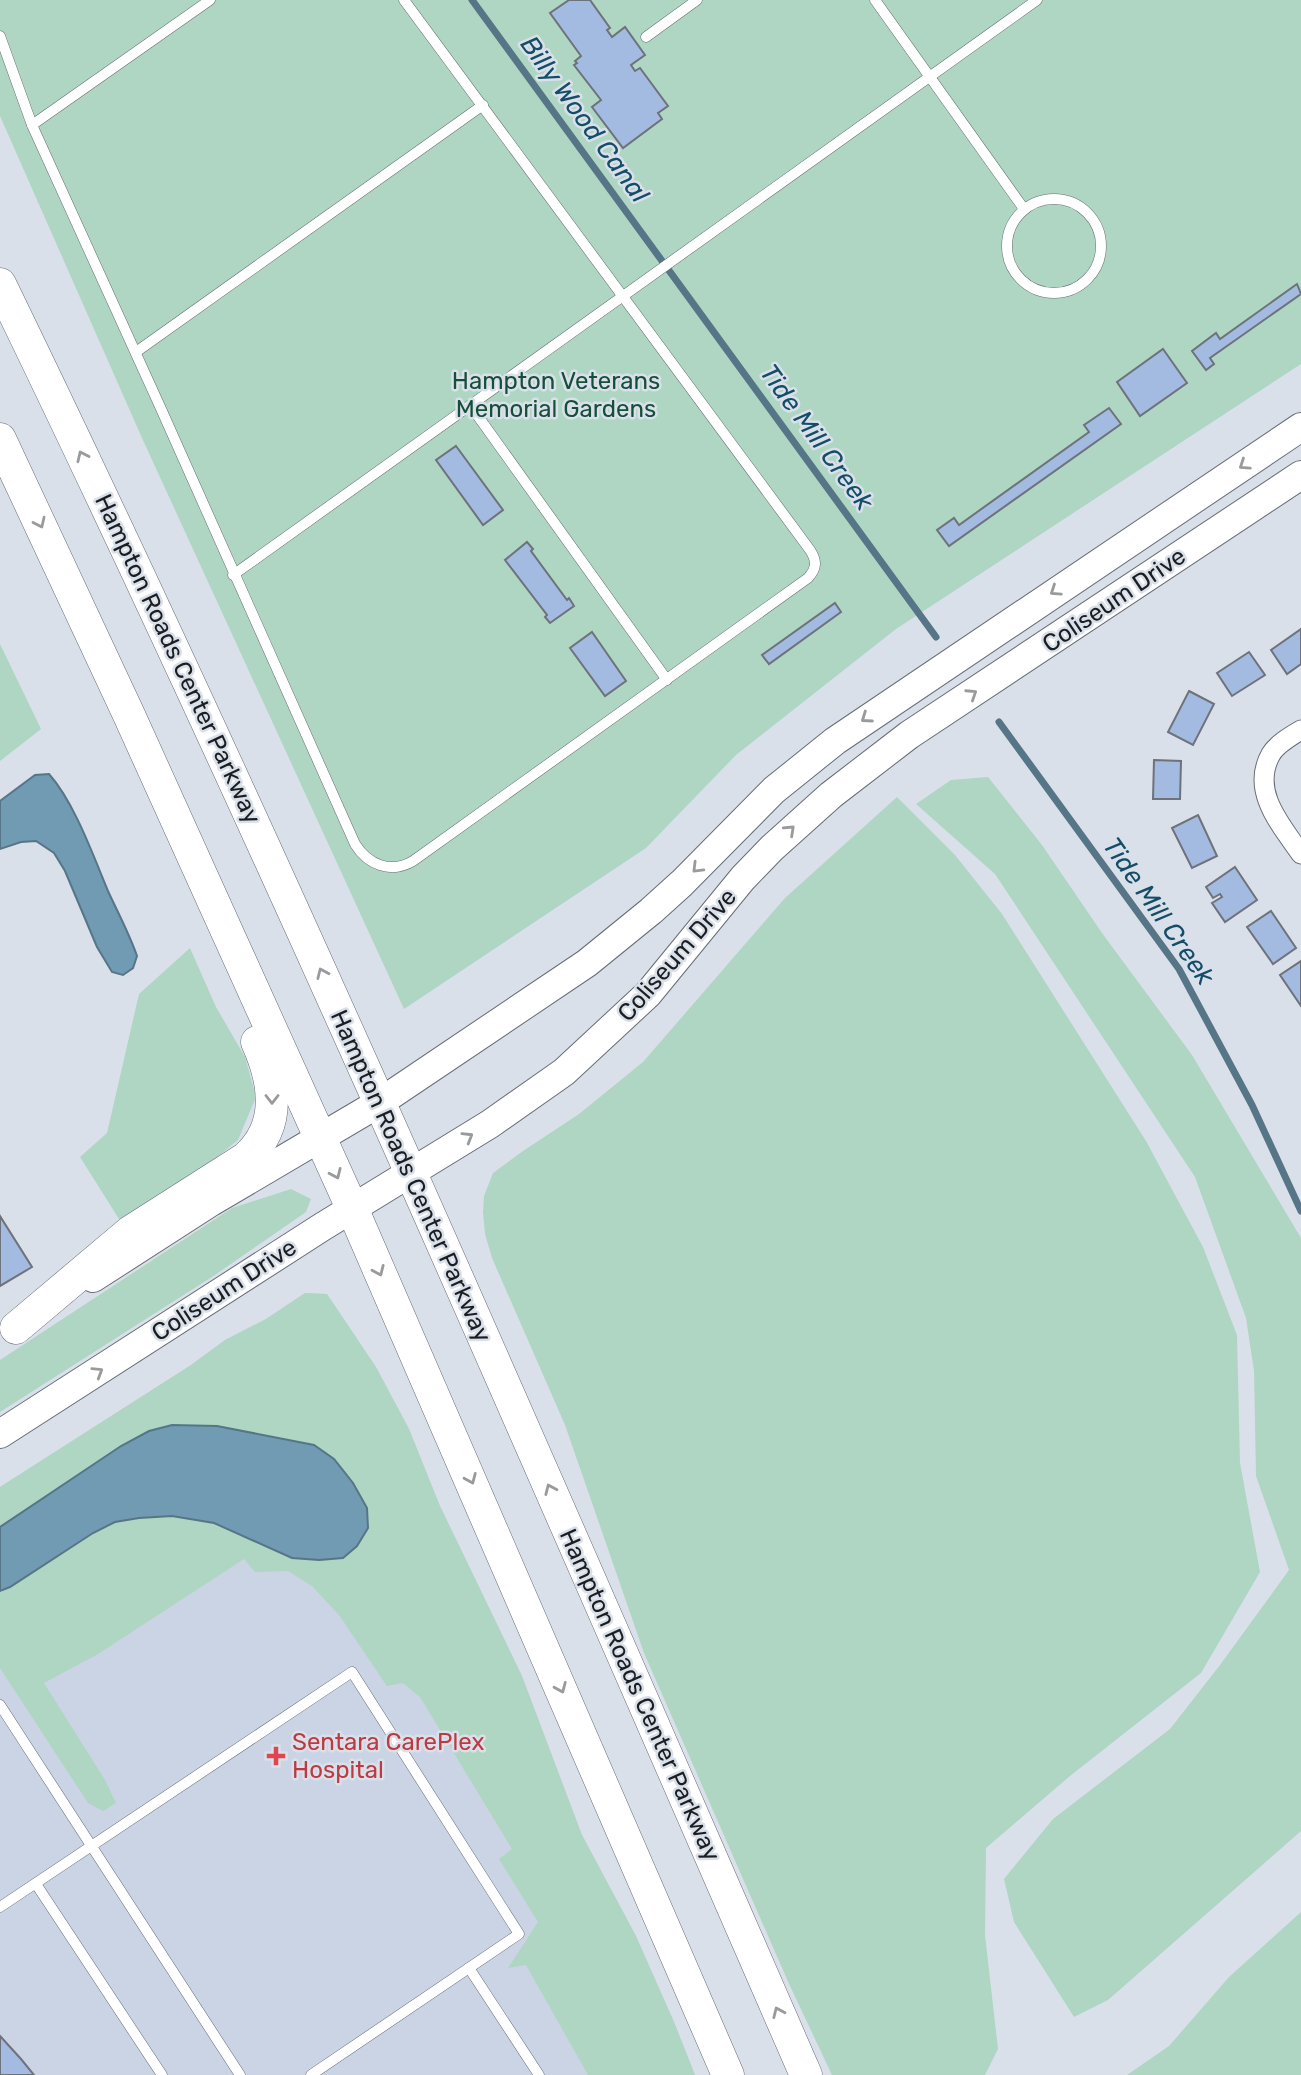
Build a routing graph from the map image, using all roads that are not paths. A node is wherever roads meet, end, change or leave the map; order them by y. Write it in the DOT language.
graph roads {
  1 [pos="210,0"];
  2 [pos="404,0"];
  3 [pos="697,0"];
  4 [pos="874,0"];
  5 [pos="1037,0"];
  6 [pos="0,36"];
  7 [pos="646,37"];
  8 [pos="930,77"];
  9 [pos="483,105"];
  10 [pos="32,125"];
  11 [pos="1024,209"];
  12 [pos="0,284"];
  13 [pos="623,295"];
  14 [pos="136,352"];
  15 [pos="470,405"];
  16 [pos="1301,427"];
  17 [pos="0,439"];
  18 [pos="1301,475"];
  19 [pos="233,575"];
  20 [pos="667,680"];
  21 [pos="129,715"];
  22 [pos="1301,730"];
  23 [pos="1301,854"];
  24 [pos="379,1103"];
  25 [pos="321,1139"];
  26 [pos="410,1172"];
  27 [pos="352,1208"];
  28 [pos="8,1333"];
  29 [pos="39,1408"];
  30 [pos="0,1434"];
  31 [pos="0,1443"];
  32 [pos="0,1705"];
  33 [pos="599,1776"];
  34 [pos="92,1847"];
  35 [pos="36,1884"];
  36 [pos="0,1908"];
  37 [pos="469,1968"];
  38 [pos="316,2074"];
  39 [pos="162,2075"];
  40 [pos="240,2075"];
  41 [pos="538,2075"];
  42 [pos="711,2075"];
  43 [pos="728,2075"];
  44 [pos="806,2075"];
  1 -- 10 [label="lane"];
  2 -- 9 [label="lane"];
  3 -- 7 [label="lane"];
  4 -- 8 [label="lane"];
  5 -- 8 [label="lane"];
  6 -- 10 [label="lane"];
  8 -- 11 [label="lane"];
  8 -- 13 [label="lane"];
  9 -- 13 [label="lane"];
  9 -- 14 [label="lane"];
  10 -- 14 [label="lane"];
  11 -- 11 [label="lane"];
  24 -- 12 [label="main road, Hampton Roads Center Parkway, one-way"];
  13 -- 15 [label="lane"];
  13 -- 20 [label="lane"];
  14 -- 19 [label="lane"];
  15 -- 19 [label="lane"];
  15 -- 20 [label="lane"];
  16 -- 24 [label="street, Coliseum Drive, one-way"];
  17 -- 21 [label="main road, one-way"];
  26 -- 18 [label="street, Coliseum Drive, one-way"];
  19 -- 20 [label="lane"];
  21 -- 25 [label="main road"];
  21 -- 28 [label="main road, one-way"];
  22 -- 23 [label="street"];
  24 -- 25 [label="street, Coliseum Drive"];
  24 -- 26 [label="main road, Hampton Roads Center Parkway"];
  25 -- 27 [label="main road, one-way"];
  25 -- 28 [label="street, Coliseum Drive"];
  26 -- 27 [label="street, Coliseum Drive"];
  44 -- 26 [label="main road, Hampton Roads Center Parkway, one-way"];
  29 -- 27 [label="street, Coliseum Drive, one-way"];
  27 -- 33 [label="main road, one-way"];
  29 -- 30 [label="street, Coliseum Drive"];
  29 -- 31 [label="lane"];
  32 -- 34 [label="lane"];
  33 -- 42 [label="main road"];
  33 -- 43 [label="main road"];
  34 -- 35 [label="lane"];
  34 -- 37 [label="lane"];
  34 -- 40 [label="lane"];
  35 -- 36 [label="lane"];
  35 -- 39 [label="lane"];
  37 -- 38 [label="lane"];
  37 -- 41 [label="lane"];
}
